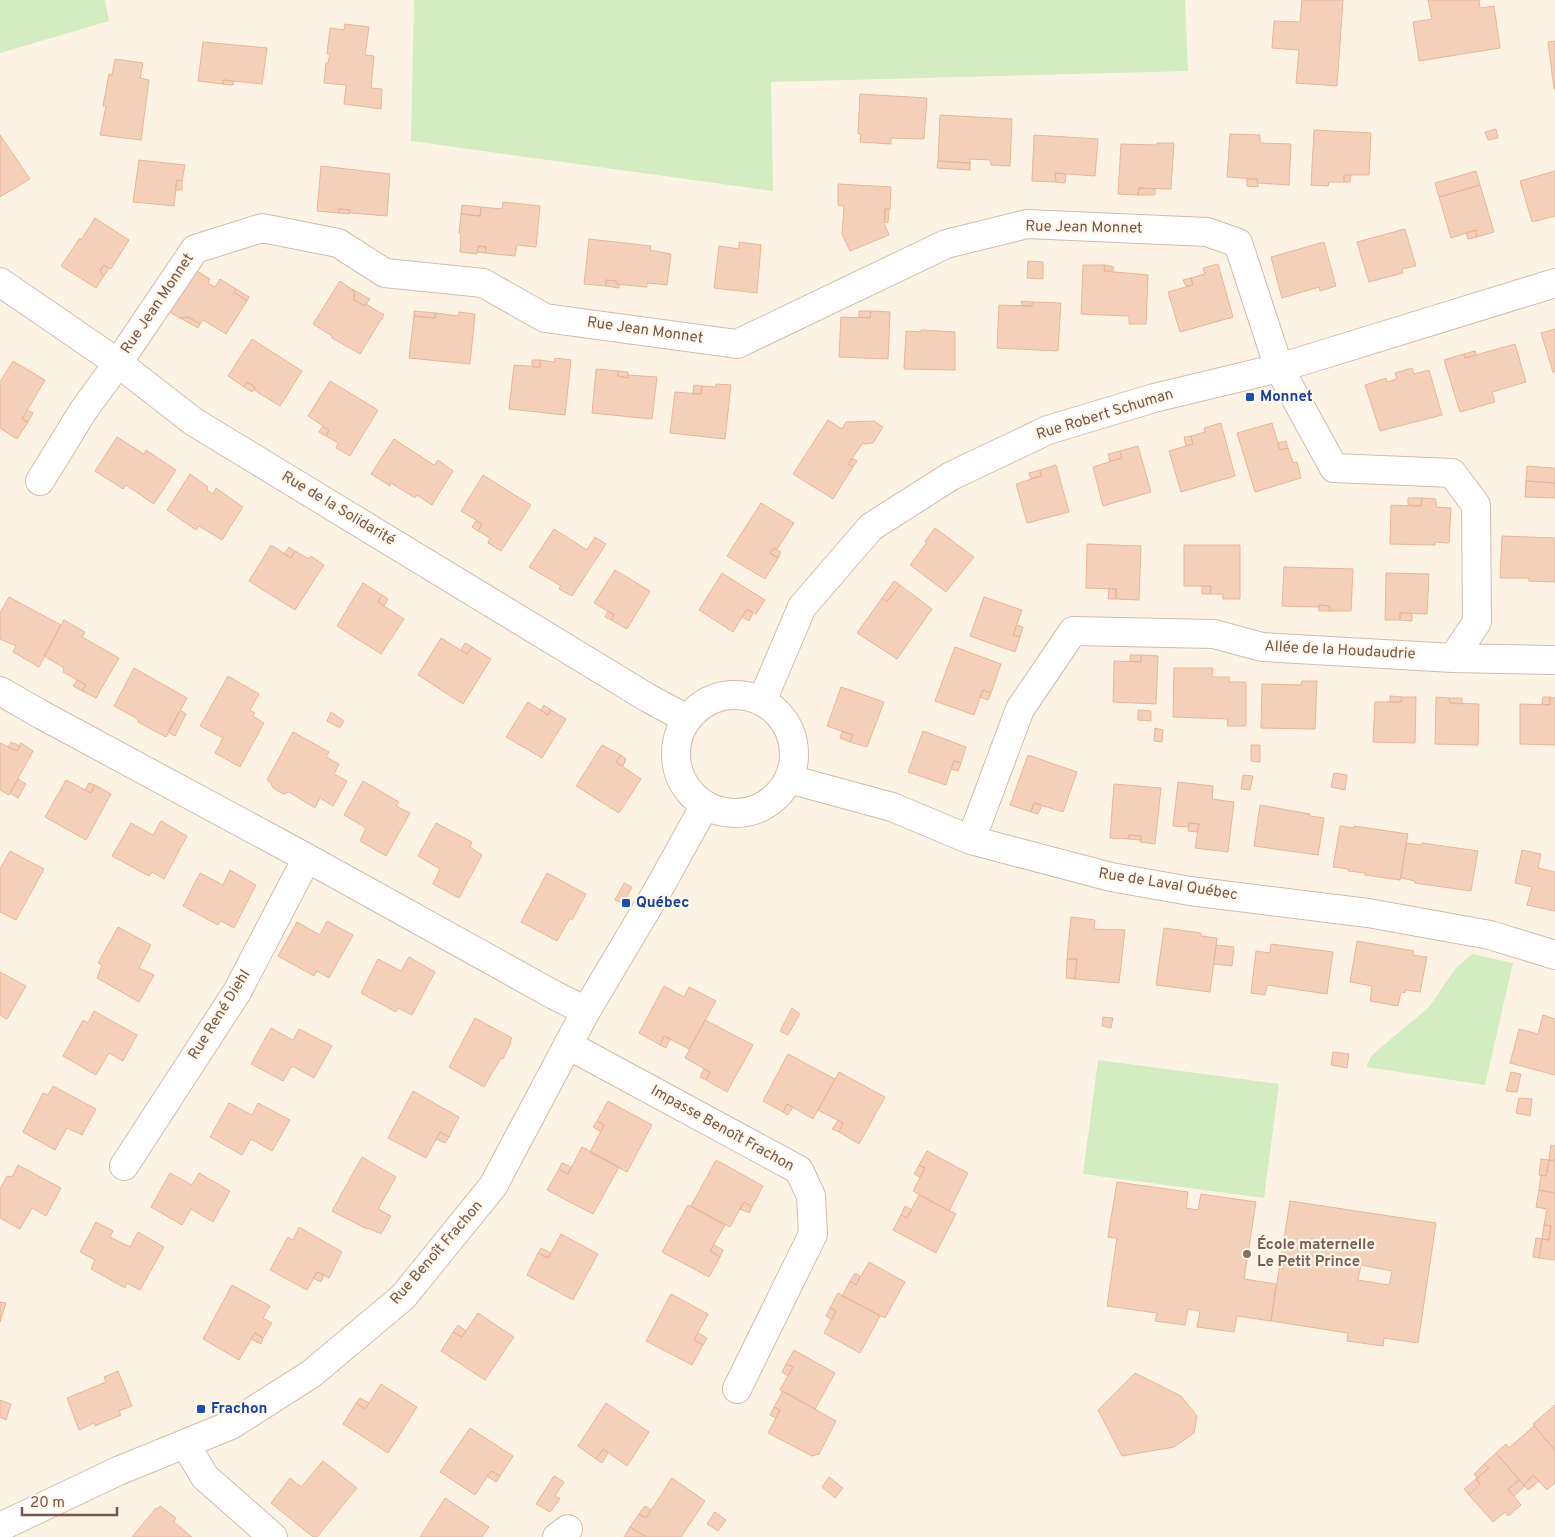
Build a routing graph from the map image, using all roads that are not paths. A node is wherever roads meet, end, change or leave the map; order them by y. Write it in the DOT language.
graph roads {
  1 [pos="0,282"];
  2 [pos="1555,283"];
  3 [pos="118,363"];
  4 [pos="1279,368"];
  5 [pos="40,481"];
  6 [pos="1453,658"];
  7 [pos="1555,660"];
  8 [pos="0,691"];
  9 [pos="759,700"];
  10 [pos="687,720"];
  11 [pos="789,779"];
  12 [pos="705,805"];
  13 [pos="971,840"];
  14 [pos="307,858"];
  15 [pos="1555,955"];
  16 [pos="586,1011"];
  17 [pos="568,1046"];
  18 [pos="124,1166"];
  19 [pos="737,1389"];
  20 [pos="185,1444"];
  21 [pos="0,1527"];
  22 [pos="273,1537"];
  1 -- 3 [label="street, Rue de la Solidarité"];
  2 -- 4 [label="street, Rue Robert Schuman"];
  3 -- 4 [label="street, Rue Jean Monnet"];
  3 -- 5 [label="street, Rue Jean Monnet"];
  3 -- 10 [label="street, Rue de la Solidarité"];
  4 -- 6 [label="street"];
  4 -- 9 [label="street, Rue Robert Schuman"];
  6 -- 7 [label="street, Allée de la Houdaudrie"];
  6 -- 13 [label="street, Allée de la Houdaudrie"];
  8 -- 14 [label="street"];
  9 -- 10 [label="street"];
  9 -- 11 [label="street"];
  10 -- 12 [label="street"];
  11 -- 12 [label="street"];
  11 -- 13 [label="street, Rue de Laval Québec"];
  12 -- 16 [label="street, Rue Benoît Frachon"];
  13 -- 15 [label="street, Rue de Laval Québec"];
  14 -- 16 [label="street"];
  14 -- 18 [label="street, Rue René Diehl"];
  16 -- 17 [label="street, Rue Benoît Frachon"];
  17 -- 19 [label="street, Impasse Benoît Frachon"];
  17 -- 20 [label="street, Rue Benoît Frachon"];
  20 -- 21 [label="street, Rue Benoît Frachon"];
  20 -- 22 [label="street"];
}
